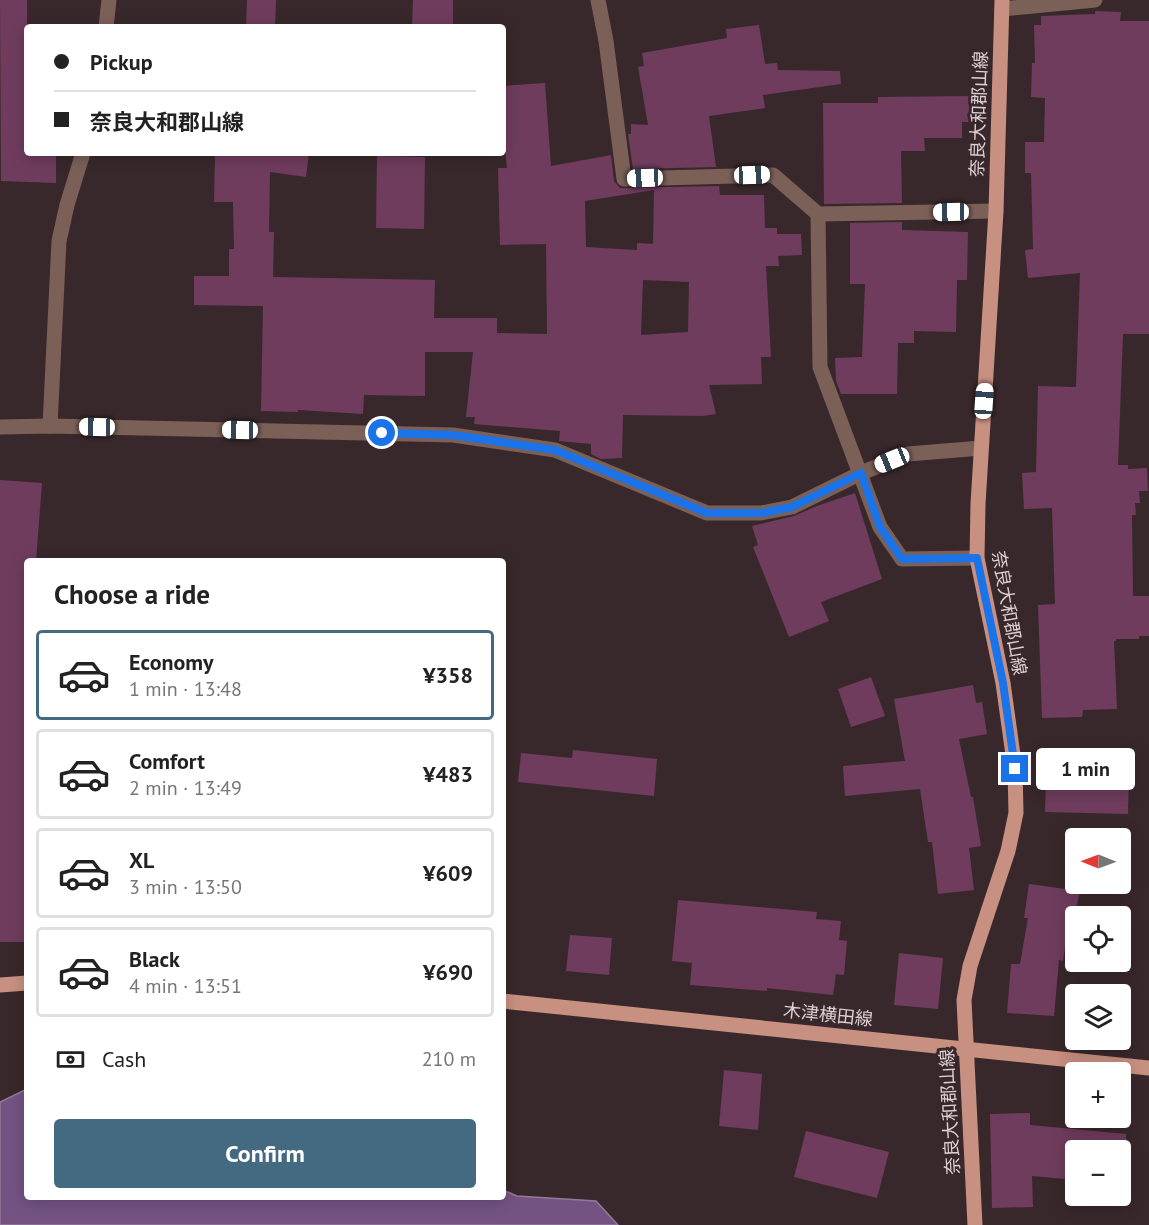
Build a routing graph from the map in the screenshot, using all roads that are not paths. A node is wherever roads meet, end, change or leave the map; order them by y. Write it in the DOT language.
graph roads {
  1 [pos="109,0"];
  2 [pos="598,0"];
  3 [pos="1095,0"];
  4 [pos="1002,5"];
  5 [pos="106,24"];
  6 [pos="82,156"];
  7 [pos="996,211"];
  8 [pos="818,214"];
  9 [pos="50,426"];
  10 [pos="0,427"];
  11 [pos="981,448"];
  12 [pos="861,473"];
  13 [pos="977,558"];
  14 [pos="24,983"];
  15 [pos="0,985"];
  16 [pos="506,1001"];
  17 [pos="966,1050"];
  18 [pos="1149,1068"];
  19 [pos="975,1225"];
  1 -- 5 [label="street"];
  2 -- 8 [label="street"];
  3 -- 4 [label="street"];
  4 -- 7 [label="main road, 奈良大和郡山線"];
  6 -- 9 [label="street"];
  7 -- 8 [label="street"];
  7 -- 11 [label="main road, 奈良大和郡山線"];
  8 -- 12 [label="street"];
  9 -- 10 [label="street"];
  9 -- 12 [label="street"];
  11 -- 12 [label="street"];
  11 -- 13 [label="main road, 奈良大和郡山線"];
  12 -- 13 [label="street"];
  13 -- 17 [label="main road, 奈良大和郡山線"];
  14 -- 15 [label="main road"];
  16 -- 17 [label="main road, 木津横田線"];
  17 -- 18 [label="main road, 木津横田線"];
  17 -- 19 [label="main road, 奈良大和郡山線"];
}
